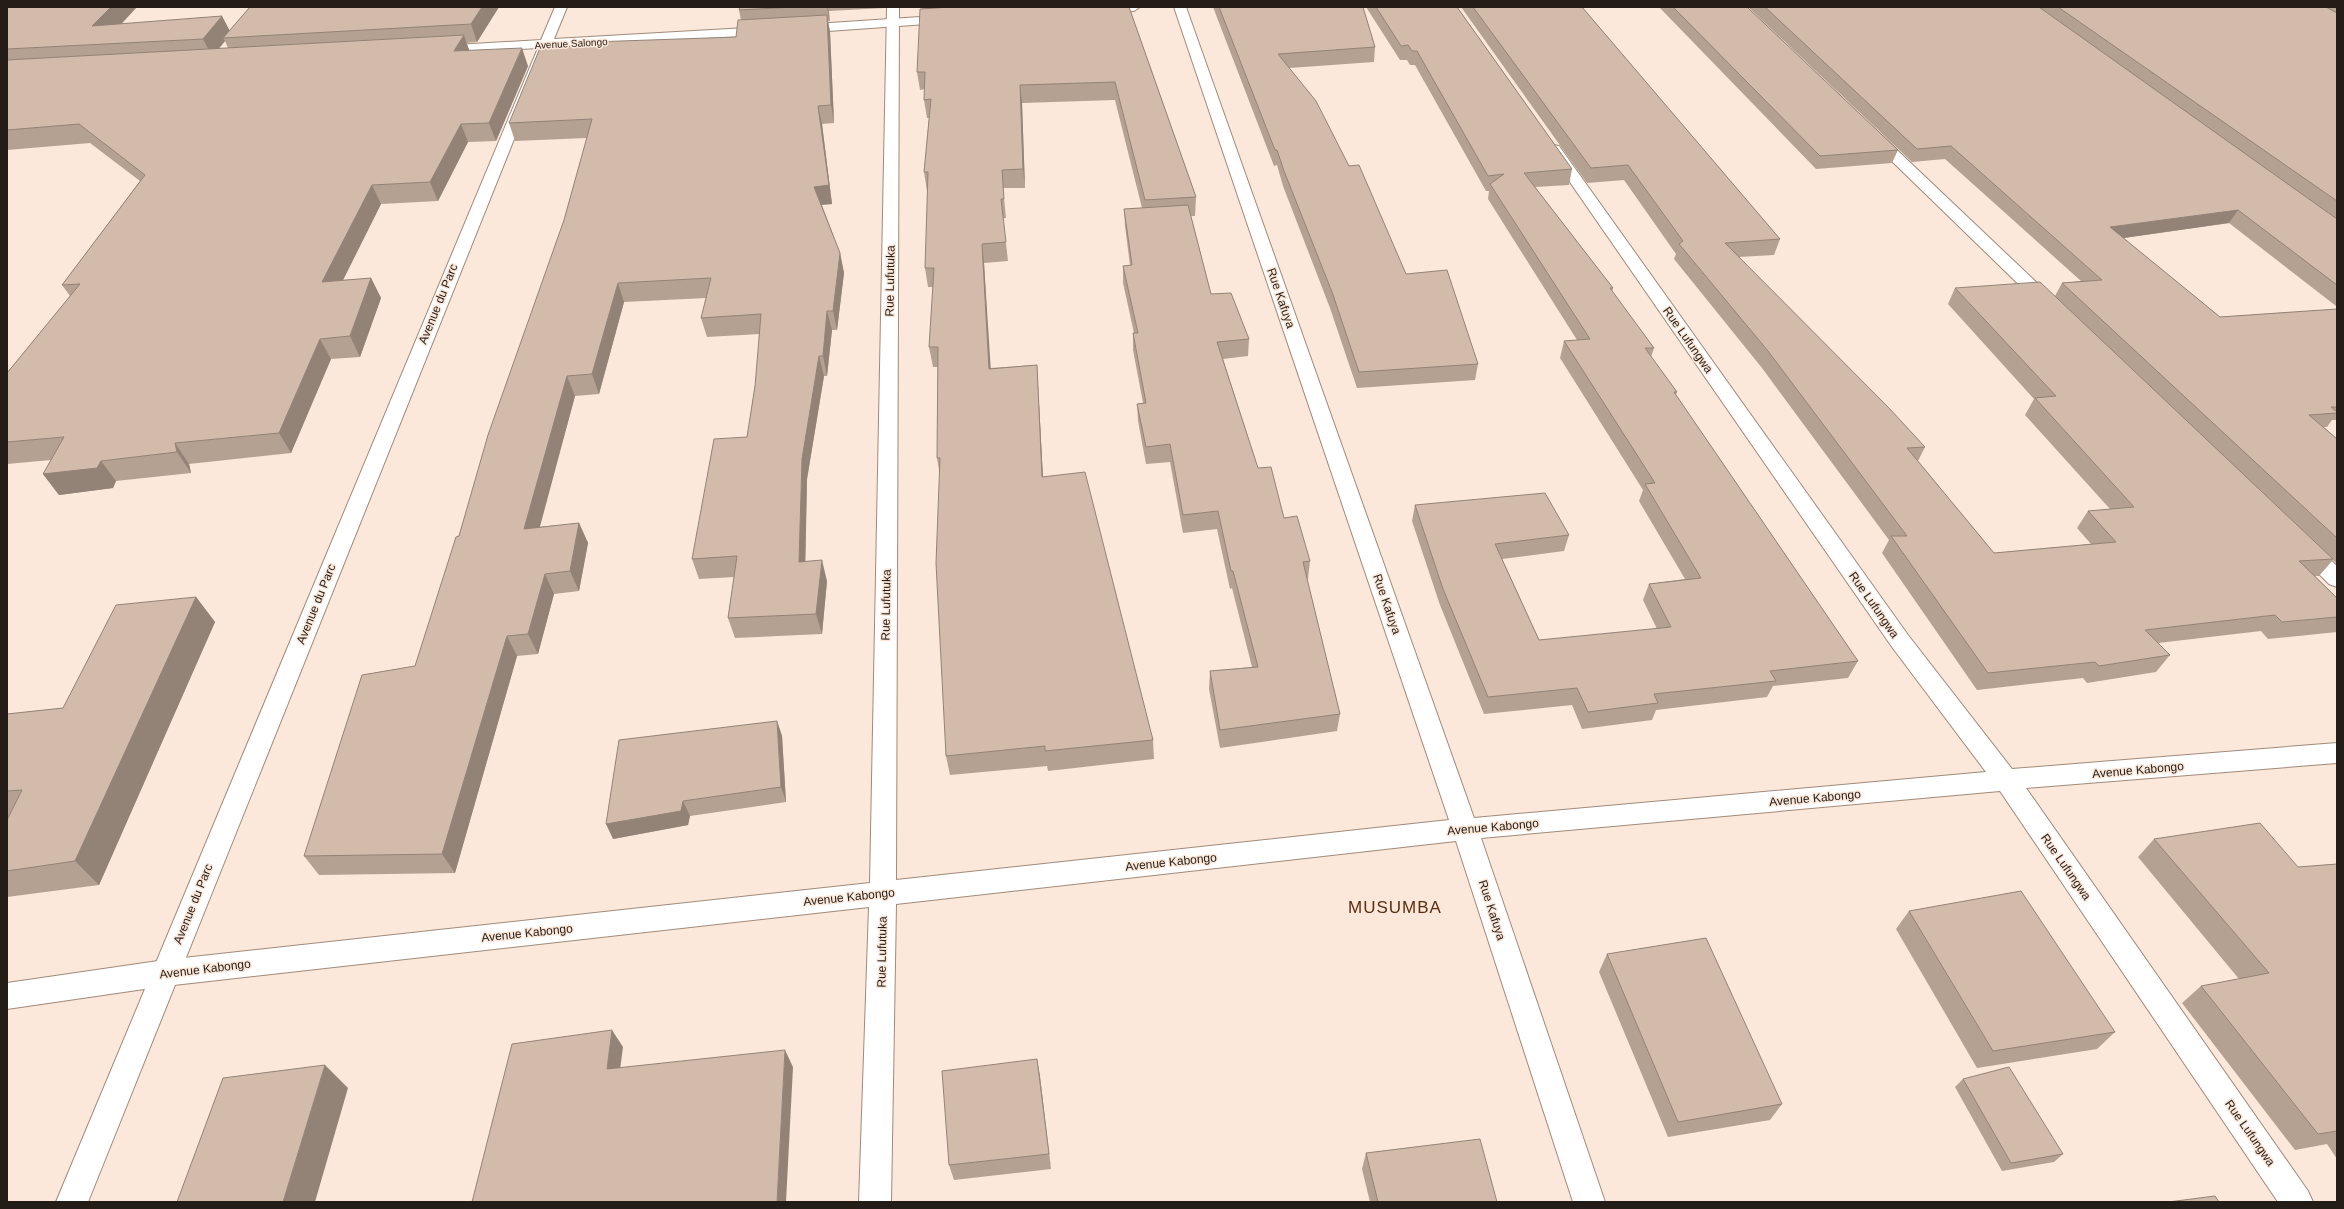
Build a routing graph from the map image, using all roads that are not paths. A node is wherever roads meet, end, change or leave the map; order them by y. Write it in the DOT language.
graph roads {
  1 [pos="561,7"];
  2 [pos="1134,7"];
  3 [pos="1180,7"];
  4 [pos="1088,10"];
  5 [pos="893,15"];
  6 [pos="963,18"];
  7 [pos="544,44"];
  8 [pos="427,50"];
  9 [pos="1859,122"];
  10 [pos="1541,131"];
  11 [pos="2061,315"];
  12 [pos="2291,535"];
  13 [pos="2337,579"];
  14 [pos="2337,753"];
  15 [pos="2006,780"];
  16 [pos="1465,829"];
  17 [pos="883,893"];
  18 [pos="165,973"];
  19 [pos="7,996"];
  20 [pos="72,1202"];
  21 [pos="875,1202"];
  22 [pos="1589,1202"];
  23 [pos="2297,1202"];
  1 -- 7 [label="street, Avenue du Parc"];
  2 -- 4 [label="street"];
  3 -- 16 [label="street, Rue Kafuya"];
  5 -- 6 [label="street, Avenue Salongo"];
  5 -- 7 [label="street, Avenue Salongo"];
  5 -- 17 [label="street, Rue Lufutuka"];
  7 -- 8 [label="street, Avenue Salongo"];
  7 -- 18 [label="street, Avenue du Parc"];
  9 -- 11 [label="street"];
  10 -- 15 [label="street, Rue Lufungwa"];
  12 -- 13 [label="street"];
  14 -- 15 [label="street, Avenue Kabongo"];
  15 -- 16 [label="street, Avenue Kabongo"];
  15 -- 23 [label="street, Rue Lufungwa"];
  16 -- 17 [label="street, Avenue Kabongo"];
  16 -- 22 [label="street, Rue Kafuya"];
  17 -- 18 [label="street, Avenue Kabongo"];
  17 -- 21 [label="street, Rue Lufutuka"];
  18 -- 19 [label="street, Avenue Kabongo"];
  18 -- 20 [label="street, Avenue du Parc"];
}
